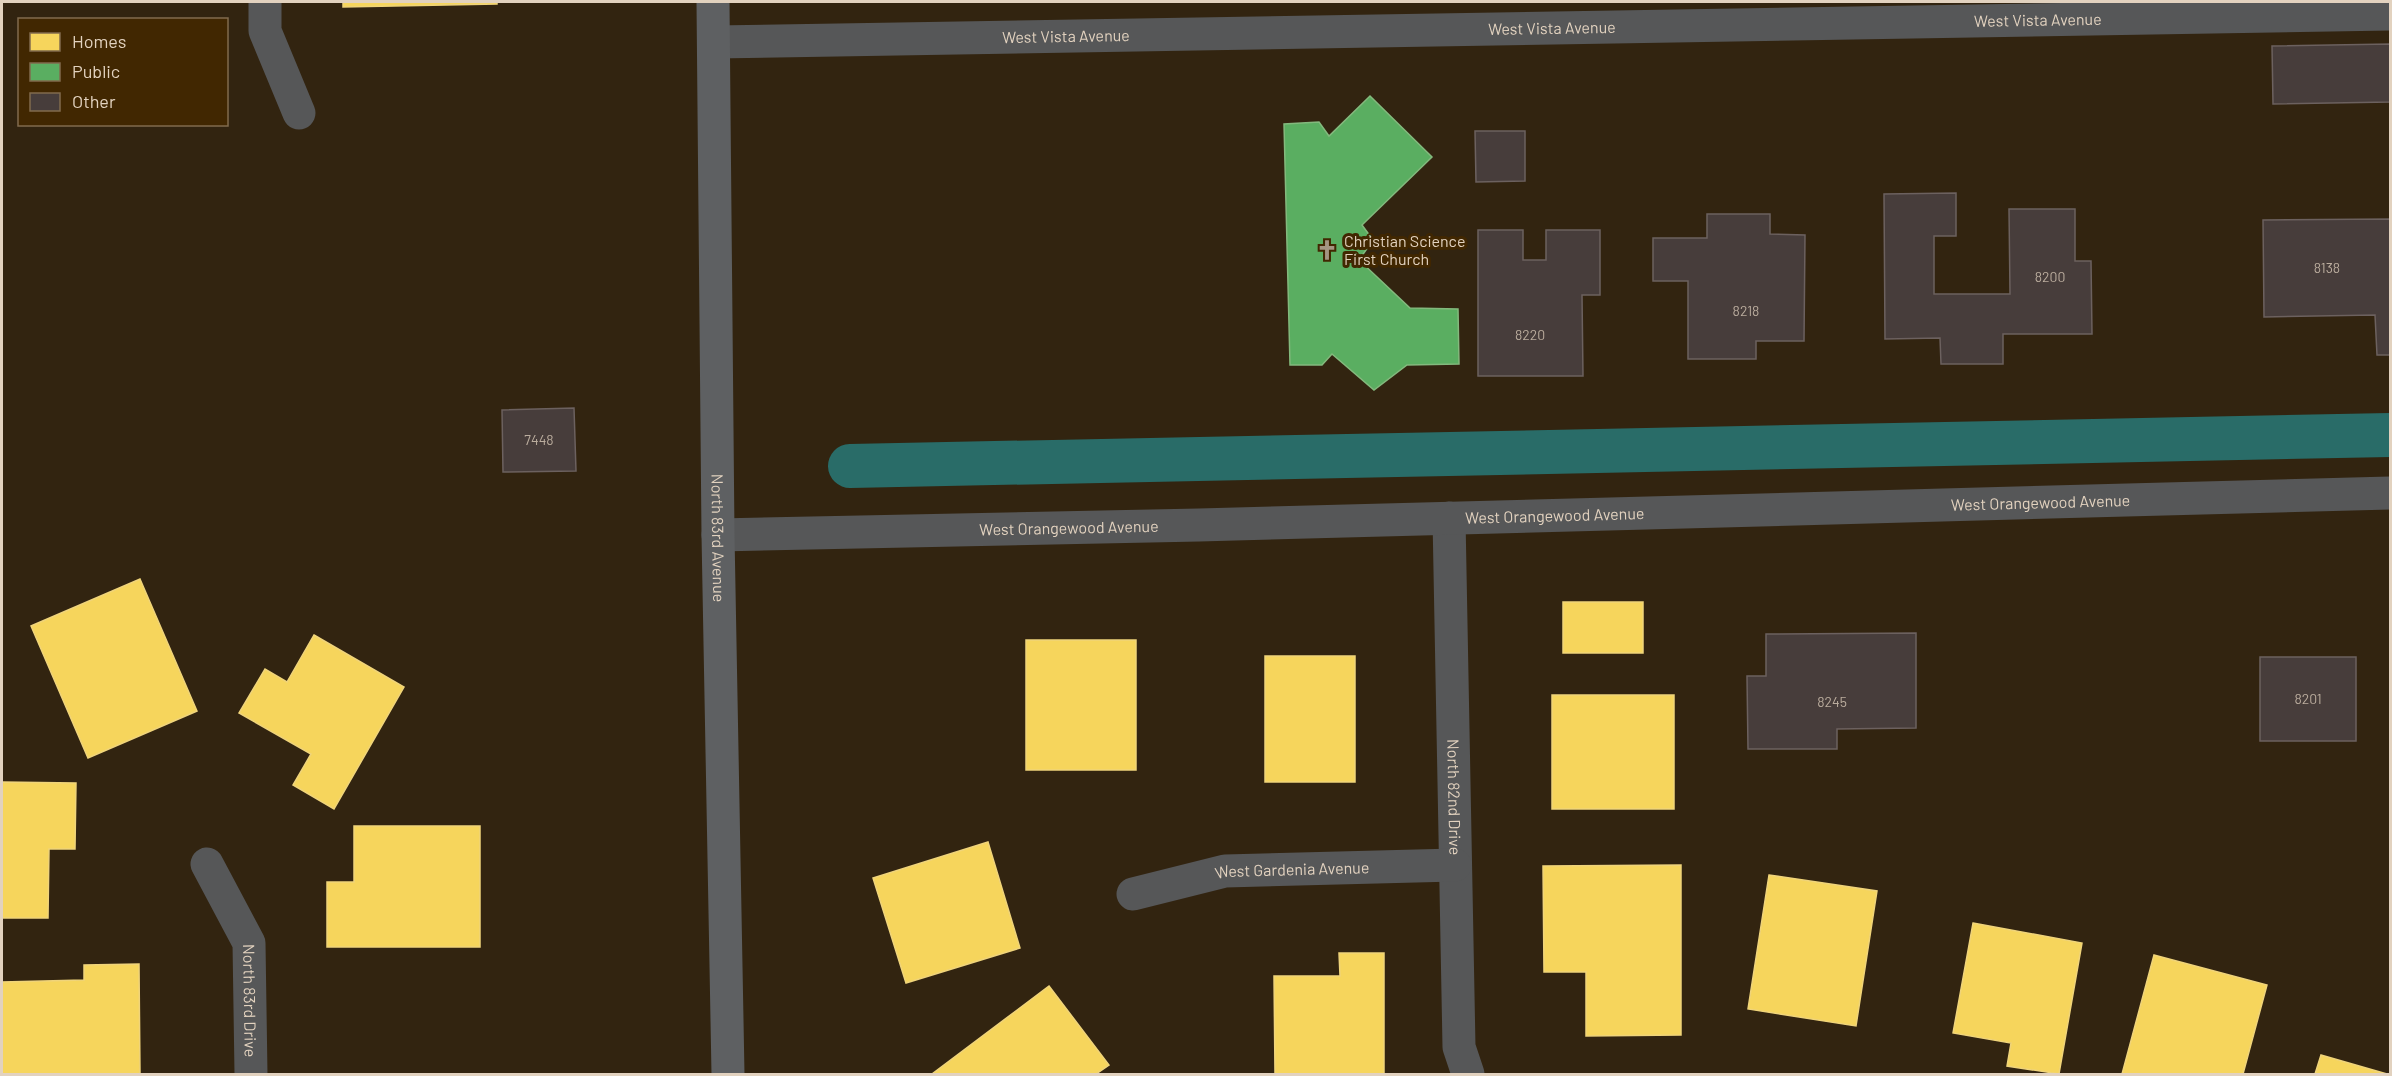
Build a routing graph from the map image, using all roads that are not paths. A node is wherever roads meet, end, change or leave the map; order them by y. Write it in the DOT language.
graph roads {
  1 [pos="265,2"];
  2 [pos="713,2"];
  3 [pos="2152,10"];
  4 [pos="2391,14"];
  5 [pos="714,42"];
  6 [pos="299,114"];
  7 [pos="2391,493"];
  8 [pos="1449,518"];
  9 [pos="718,535"];
  10 [pos="207,864"];
  11 [pos="1455,864"];
  12 [pos="1133,894"];
  13 [pos="250,1074"];
  14 [pos="728,1074"];
  15 [pos="1468,1074"];
  1 -- 6 [label="street"];
  2 -- 5 [label="main road, North 83rd Avenue"];
  3 -- 4 [label="street, West Vista Avenue"];
  3 -- 5 [label="street, West Vista Avenue"];
  5 -- 9 [label="main road, North 83rd Avenue"];
  7 -- 8 [label="street, West Orangewood Avenue"];
  8 -- 9 [label="street, West Orangewood Avenue"];
  8 -- 11 [label="street, North 82nd Drive"];
  9 -- 14 [label="main road, North 83rd Avenue"];
  10 -- 13 [label="street, North 83rd Drive"];
  11 -- 12 [label="street, West Gardenia Avenue"];
  11 -- 15 [label="street, North 82nd Drive"];
}
